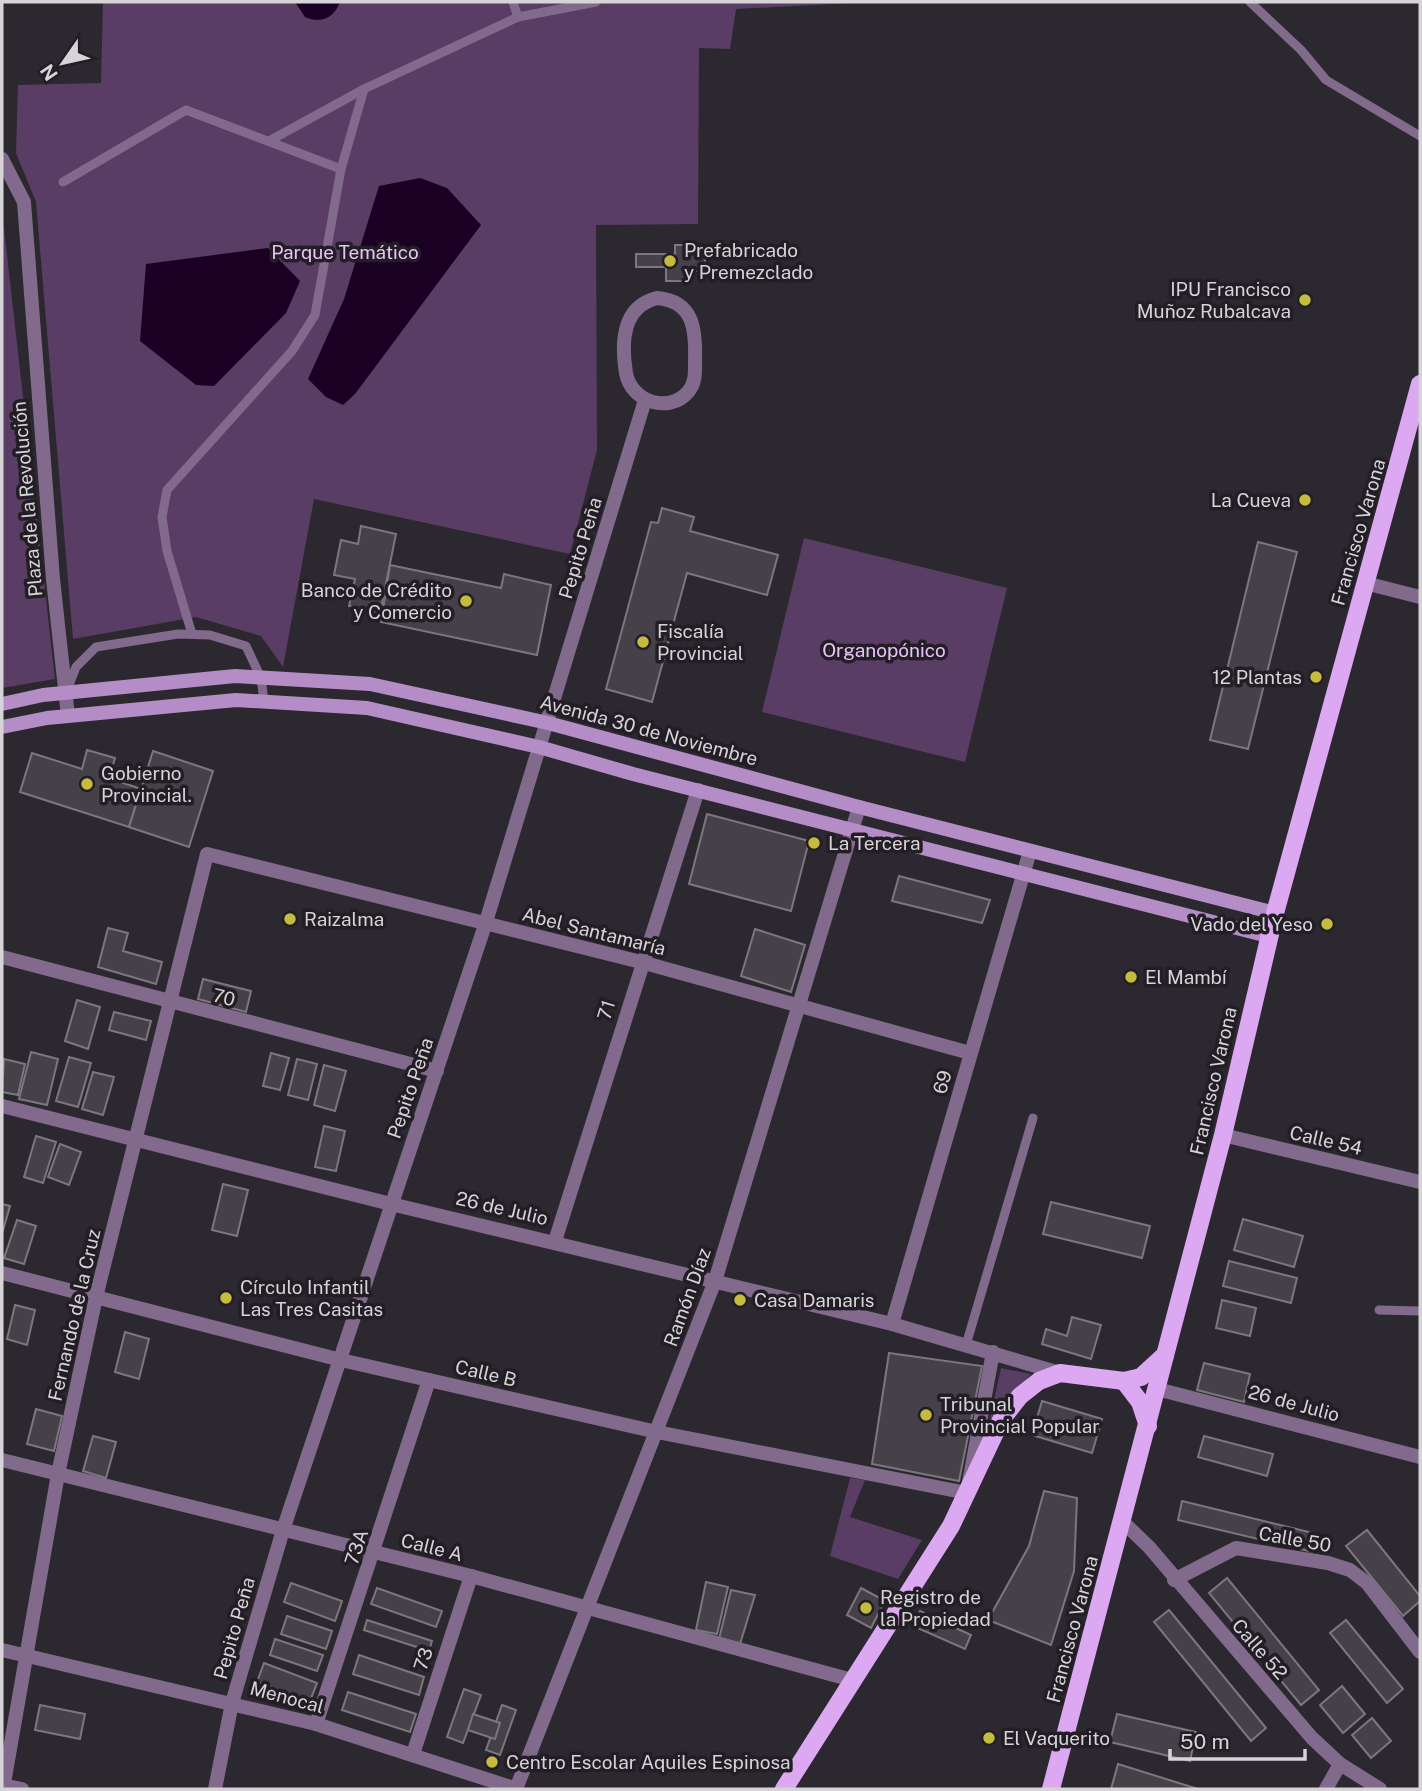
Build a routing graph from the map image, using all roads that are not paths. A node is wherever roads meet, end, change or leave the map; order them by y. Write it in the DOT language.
graph roads {
  1 [pos="513,2"];
  2 [pos="596,2"];
  3 [pos="1250,2"];
  4 [pos="518,17"];
  5 [pos="364,89"];
  6 [pos="1420,136"];
  7 [pos="269,141"];
  8 [pos="2,159"];
  9 [pos="341,169"];
  10 [pos="63,182"];
  11 [pos="1419,395"];
  12 [pos="645,400"];
  13 [pos="1365,583"];
  14 [pos="1420,597"];
  15 [pos="192,634"];
  16 [pos="261,678"];
  17 [pos="66,694"];
  18 [pos="264,701"];
  19 [pos="2,704"];
  20 [pos="68,716"];
  21 [pos="548,723"];
  22 [pos="2,727"];
  23 [pos="539,747"];
  24 [pos="698,790"];
  25 [pos="859,807"];
  26 [pos="852,830"];
  27 [pos="1031,851"];
  28 [pos="206,854"];
  29 [pos="1022,874"];
  30 [pos="1275,913"];
  31 [pos="485,925"];
  32 [pos="1268,936"];
  33 [pos="2,957"];
  34 [pos="641,962"];
  35 [pos="169,1003"];
  36 [pos="799,1006"];
  37 [pos="970,1053"];
  38 [pos="437,1072"];
  39 [pos="2,1106"];
  40 [pos="1033,1118"];
  41 [pos="1223,1135"];
  42 [pos="135,1138"];
  43 [pos="1420,1182"];
  44 [pos="391,1204"];
  45 [pos="555,1241"];
  46 [pos="2,1273"];
  47 [pos="715,1281"];
  48 [pos="96,1297"];
  49 [pos="1379,1310"];
  50 [pos="1420,1311"];
  51 [pos="892,1324"];
  52 [pos="966,1345"];
  53 [pos="993,1352"];
  54 [pos="1165,1355"];
  55 [pos="341,1360"];
  56 [pos="1060,1373"];
  57 [pos="429,1380"];
  58 [pos="1124,1381"];
  59 [pos="1157,1389"];
  60 [pos="1148,1426"];
  61 [pos="657,1432"];
  62 [pos="1420,1457"];
  63 [pos="2,1460"];
  64 [pos="58,1474"];
  65 [pos="967,1493"];
  66 [pos="1122,1521"];
  67 [pos="282,1530"];
  68 [pos="374,1553"];
  69 [pos="471,1576"];
  70 [pos="1174,1580"];
  71 [pos="586,1607"];
  72 [pos="2,1650"];
  73 [pos="1420,1652"];
  74 [pos="24,1654"];
  75 [pos="852,1680"];
  76 [pos="232,1703"];
  77 [pos="316,1724"];
  78 [pos="413,1754"];
  79 [pos="1340,1764"];
  80 [pos="3,1787"];
  81 [pos="22,1789"];
  82 [pos="215,1789"];
  83 [pos="517,1789"];
  84 [pos="784,1789"];
  85 [pos="1051,1789"];
  86 [pos="1326,1789"];
  87 [pos="1380,1789"];
  1 -- 4 [label="lane"];
  2 -- 4 [label="lane"];
  3 -- 6 [label="lane"];
  4 -- 5 [label="lane"];
  5 -- 7 [label="lane"];
  5 -- 9 [label="lane"];
  7 -- 9 [label="lane"];
  7 -- 10 [label="lane"];
  8 -- 17 [label="street, Plaza de la Revolución"];
  9 -- 15 [label="lane"];
  11 -- 13 [label="main road, Francisco Varona"];
  12 -- 12 [label="street"];
  12 -- 21 [label="street, Pepito Peña"];
  13 -- 14 [label="street"];
  13 -- 30 [label="main road, Francisco Varona"];
  15 -- 16 [label="lane"];
  15 -- 17 [label="lane"];
  16 -- 17 [label="main road, Avenida 30 de Noviembre"];
  16 -- 18 [label="lane"];
  16 -- 21 [label="main road, Avenida 30 de Noviembre"];
  17 -- 19 [label="main road, Avenida 30 de Noviembre"];
  17 -- 20 [label="street, Plaza de la Revolución"];
  18 -- 20 [label="main road"];
  18 -- 23 [label="main road"];
  20 -- 22 [label="main road"];
  21 -- 23 [label="street, Pepito Peña"];
  21 -- 25 [label="main road, Avenida 30 de Noviembre"];
  23 -- 24 [label="main road"];
  23 -- 31 [label="street, Pepito Peña"];
  24 -- 26 [label="main road"];
  24 -- 34 [label="street, 71"];
  25 -- 26 [label="street, Ramón Díaz"];
  25 -- 27 [label="main road, Avenida 30 de Noviembre"];
  26 -- 29 [label="main road"];
  26 -- 36 [label="street, Ramón Díaz"];
  27 -- 29 [label="street, 69"];
  27 -- 30 [label="main road, Avenida 30 de Noviembre"];
  28 -- 31 [label="street, Abel Santamaría"];
  28 -- 35 [label="street, Fernando de la Cruz"];
  29 -- 32 [label="main road"];
  29 -- 37 [label="street, 69"];
  30 -- 32 [label="main road, Francisco Varona"];
  31 -- 34 [label="street, Abel Santamaría"];
  31 -- 38 [label="street, Pepito Peña"];
  32 -- 41 [label="main road, Francisco Varona"];
  33 -- 35 [label="street, 70"];
  34 -- 36 [label="street, Abel Santamaría"];
  34 -- 45 [label="street, 71"];
  35 -- 38 [label="street, 70"];
  35 -- 42 [label="street, Fernando de la Cruz"];
  36 -- 37 [label="street, Abel Santamaría"];
  36 -- 47 [label="street, Ramón Díaz"];
  37 -- 51 [label="street, 69"];
  38 -- 44 [label="street, Pepito Peña"];
  39 -- 42 [label="street, 26 de Julio"];
  40 -- 52 [label="lane"];
  41 -- 43 [label="street, Calle 54"];
  41 -- 54 [label="main road, Francisco Varona"];
  42 -- 44 [label="street, 26 de Julio"];
  42 -- 48 [label="street, Fernando de la Cruz"];
  44 -- 45 [label="street, 26 de Julio"];
  44 -- 55 [label="street, Pepito Peña"];
  45 -- 47 [label="street, 26 de Julio"];
  46 -- 48 [label="street, Calle B"];
  47 -- 51 [label="street, 26 de Julio"];
  47 -- 61 [label="street, Ramón Díaz"];
  48 -- 55 [label="street, Calle B"];
  48 -- 64 [label="street, Fernando de la Cruz"];
  49 -- 50 [label="lane"];
  51 -- 52 [label="street, 26 de Julio"];
  52 -- 53 [label="street, 26 de Julio"];
  53 -- 56 [label="street, 26 de Julio"];
  53 -- 65 [label="street"];
  54 -- 58 [label="main road"];
  54 -- 59 [label="main road, Francisco Varona"];
  55 -- 57 [label="street, Calle B"];
  55 -- 67 [label="street, Pepito Peña"];
  56 -- 58 [label="main road"];
  56 -- 65 [label="main road"];
  57 -- 61 [label="street, Calle B"];
  57 -- 68 [label="street, 73A"];
  58 -- 60 [label="main road"];
  59 -- 60 [label="main road, Francisco Varona"];
  59 -- 62 [label="street, 26 de Julio"];
  60 -- 66 [label="main road, Francisco Varona"];
  61 -- 65 [label="street, Calle B"];
  61 -- 71 [label="street, Ramón Díaz"];
  63 -- 64 [label="street, Calle A"];
  64 -- 67 [label="street, Calle A"];
  64 -- 74 [label="street, Fernando de la Cruz"];
  65 -- 75 [label="main road"];
  66 -- 70 [label="street, Calle 52"];
  66 -- 85 [label="main road, Francisco Varona"];
  67 -- 68 [label="street, Calle A"];
  67 -- 76 [label="street, Pepito Peña"];
  68 -- 69 [label="street, Calle A"];
  68 -- 77 [label="street, 73A"];
  69 -- 71 [label="street, Calle A"];
  69 -- 78 [label="street, 73"];
  70 -- 73 [label="street, Calle 50"];
  70 -- 79 [label="street, Calle 52"];
  71 -- 75 [label="street, Calle A"];
  71 -- 83 [label="street, Ramón Díaz"];
  72 -- 74 [label="street, Menocal"];
  74 -- 76 [label="street, Menocal"];
  74 -- 80 [label="street, Fernando de la Cruz"];
  75 -- 84 [label="main road"];
  76 -- 77 [label="street, Menocal"];
  76 -- 82 [label="street, Pepito Peña"];
  77 -- 78 [label="street, Menocal"];
  78 -- 83 [label="street, Menocal"];
  79 -- 86 [label="street"];
  79 -- 87 [label="street, Calle 52"];
  80 -- 81 [label="street"];
}
